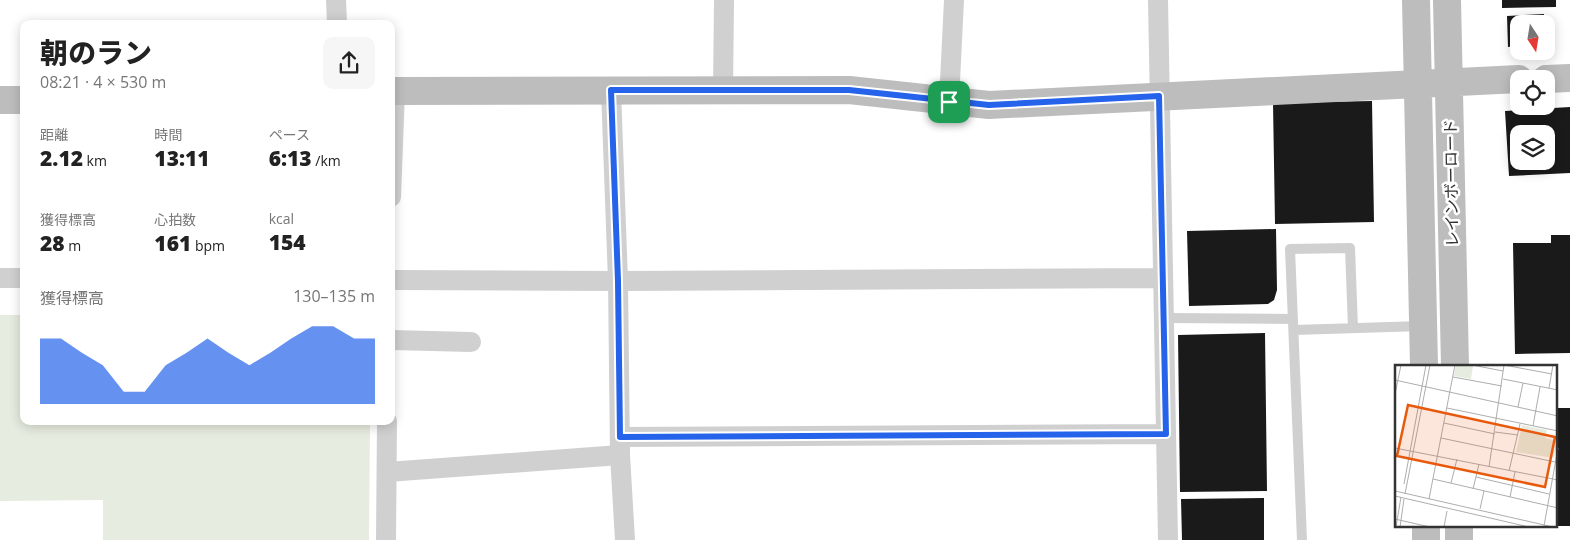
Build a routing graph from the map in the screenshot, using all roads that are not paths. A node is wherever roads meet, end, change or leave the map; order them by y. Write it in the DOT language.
graph roads {
  1 [pos="336,0"];
  2 [pos="724,0"];
  3 [pos="954,0"];
  4 [pos="1158,0"];
  5 [pos="1416,0"];
  6 [pos="1447,0"];
  7 [pos="336,20"];
  8 [pos="1570,78"];
  9 [pos="1510,79"];
  10 [pos="1555,79"];
  11 [pos="1449,82"];
  12 [pos="1418,84"];
  13 [pos="611,90"];
  14 [pos="395,91"];
  15 [pos="723,91"];
  16 [pos="1159,96"];
  17 [pos="0,100"];
  18 [pos="20,100"];
  19 [pos="949,102"];
  20 [pos="0,278"];
  21 [pos="20,278"];
  22 [pos="1163,278"];
  23 [pos="395,280"];
  24 [pos="618,281"];
  25 [pos="1164,318"];
  26 [pos="1293,324"];
  27 [pos="1423,326"];
  28 [pos="1353,328"];
  29 [pos="395,340"];
  30 [pos="471,342"];
  31 [pos="1424,365"];
  32 [pos="1455,365"];
  33 [pos="387,425"];
  34 [pos="1166,434"];
  35 [pos="620,446"];
  36 [pos="387,472"];
  37 [pos="386,540"];
  38 [pos="624,540"];
  39 [pos="1168,540"];
  40 [pos="1302,540"];
  1 -- 7 [label="street"];
  2 -- 15 [label="street"];
  3 -- 19 [label="street"];
  4 -- 16 [label="street"];
  5 -- 12 [label="street, レインボーロード"];
  6 -- 11 [label="street, レインボーロード"];
  8 -- 10 [label="street"];
  9 -- 11 [label="street"];
  11 -- 12 [label="street"];
  11 -- 32 [label="street, レインボーロード"];
  12 -- 16 [label="street"];
  12 -- 27 [label="street, レインボーロード"];
  13 -- 14 [label="street"];
  13 -- 15 [label="street"];
  13 -- 24 [label="street"];
  15 -- 19 [label="street"];
  16 -- 19 [label="street"];
  16 -- 22 [label="street"];
  17 -- 18 [label="street"];
  20 -- 21 [label="street"];
  22 -- 24 [label="street"];
  22 -- 25 [label="street"];
  23 -- 24 [label="street"];
  24 -- 35 [label="street"];
  25 -- 26 [label="lane"];
  25 -- 34 [label="street"];
  26 -- 28 [label="lane"];
  26 -- 28 [label="lane"];
  26 -- 40 [label="lane"];
  27 -- 28 [label="lane"];
  27 -- 31 [label="street, レインボーロード"];
  29 -- 30 [label="street"];
  33 -- 36 [label="street"];
  34 -- 35 [label="street"];
  34 -- 39 [label="street"];
  35 -- 36 [label="street"];
  35 -- 38 [label="street"];
  36 -- 37 [label="street"];
}
